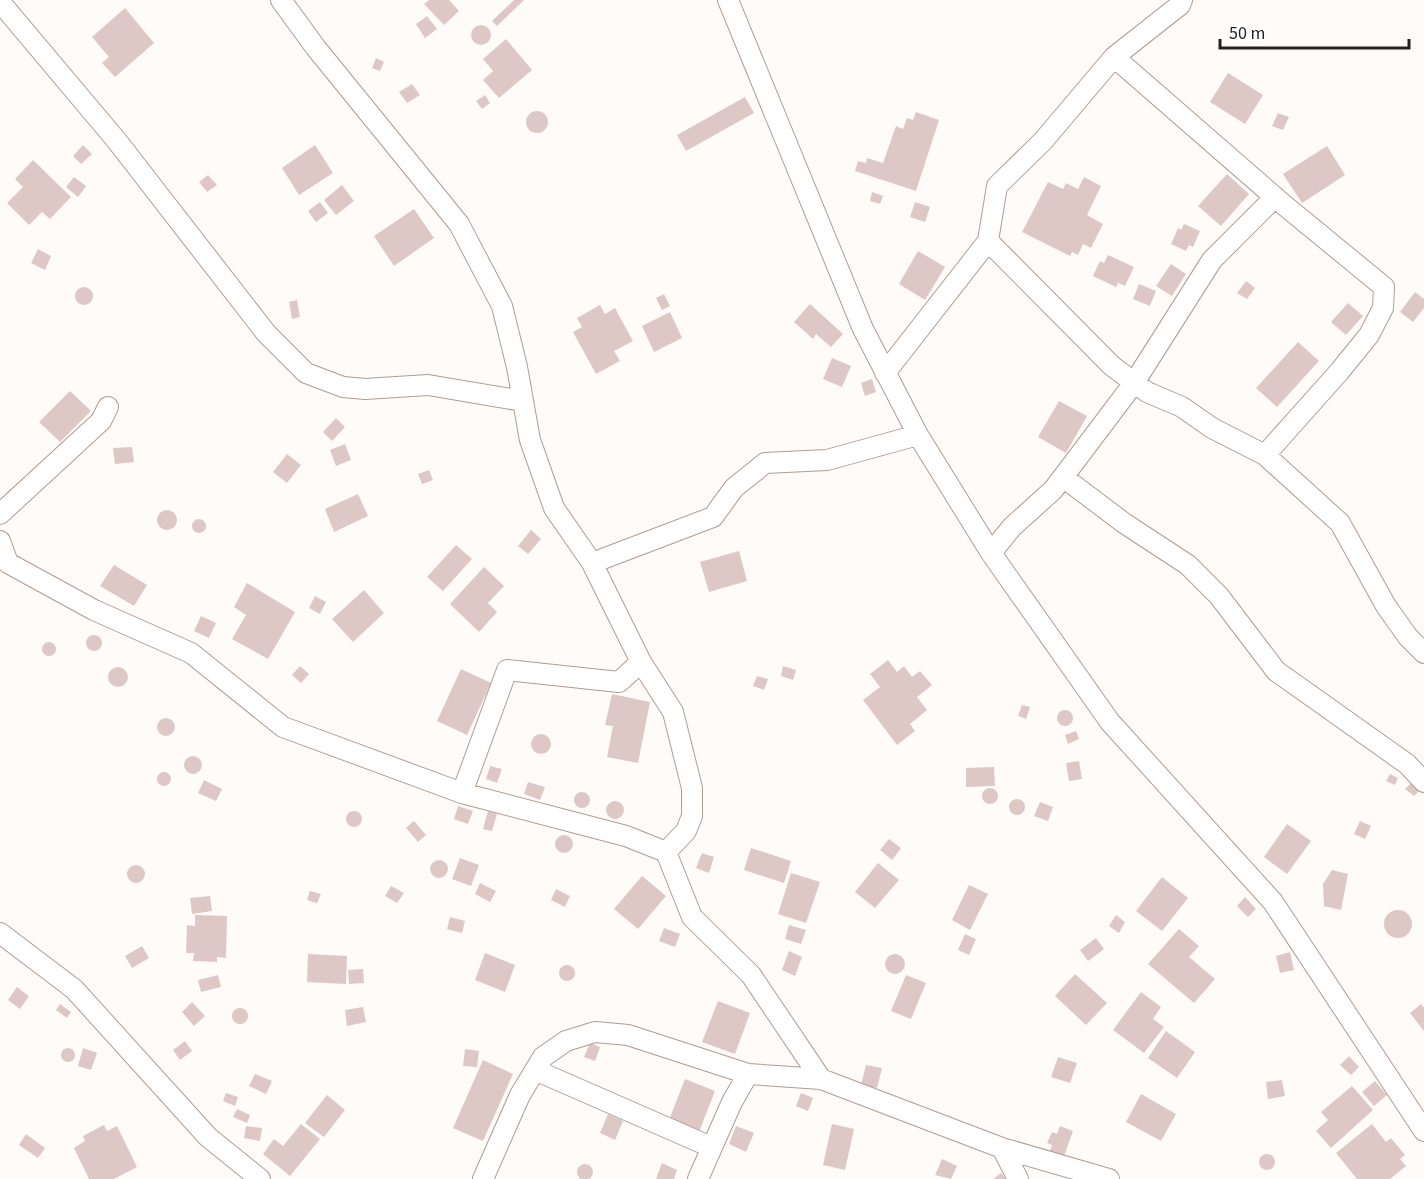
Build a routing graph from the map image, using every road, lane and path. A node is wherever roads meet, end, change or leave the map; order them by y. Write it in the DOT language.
graph roads {
  1 [pos="281,0"];
  2 [pos="728,0"];
  3 [pos="1182,0"];
  4 [pos="0,2"];
  5 [pos="1114,57"];
  6 [pos="1275,197"];
  7 [pos="988,242"];
  8 [pos="885,373"];
  9 [pos="1134,383"];
  10 [pos="523,401"];
  11 [pos="108,408"];
  12 [pos="918,435"];
  13 [pos="1265,455"];
  14 [pos="1063,477"];
  15 [pos="0,514"];
  16 [pos="0,541"];
  17 [pos="991,554"];
  18 [pos="592,563"];
  19 [pos="1424,653"];
  20 [pos="641,662"];
  21 [pos="1424,782"];
  22 [pos="462,793"];
  23 [pos="666,852"];
  24 [pos="0,933"];
  25 [pos="535,1070"];
  26 [pos="748,1074"];
  27 [pos="821,1079"];
  28 [pos="1424,1131"];
  29 [pos="711,1147"];
  30 [pos="1002,1148"];
  31 [pos="260,1179"];
  32 [pos="483,1179"];
  33 [pos="698,1179"];
  34 [pos="1018,1179"];
  35 [pos="1109,1179"];
  1 -- 10 [label="street"];
  2 -- 8 [label="street"];
  3 -- 5 [label="street"];
  4 -- 10 [label="street"];
  5 -- 6 [label="street"];
  5 -- 7 [label="street"];
  6 -- 9 [label="street"];
  6 -- 13 [label="street"];
  7 -- 8 [label="street"];
  7 -- 9 [label="street"];
  8 -- 12 [label="street"];
  9 -- 13 [label="street"];
  9 -- 14 [label="street"];
  10 -- 18 [label="street"];
  11 -- 15 [label="street"];
  12 -- 17 [label="street"];
  12 -- 18 [label="street"];
  13 -- 19 [label="street"];
  14 -- 17 [label="street"];
  14 -- 21 [label="street"];
  16 -- 22 [label="street"];
  17 -- 28 [label="street"];
  18 -- 20 [label="street"];
  20 -- 22 [label="street"];
  20 -- 23 [label="street"];
  22 -- 23 [label="street"];
  23 -- 27 [label="street"];
  24 -- 31 [label="street"];
  25 -- 26 [label="street"];
  25 -- 29 [label="street"];
  25 -- 32 [label="street"];
  26 -- 27 [label="street"];
  26 -- 29 [label="street"];
  27 -- 30 [label="street"];
  29 -- 33 [label="street"];
  30 -- 34 [label="street"];
  30 -- 35 [label="street"];
}
